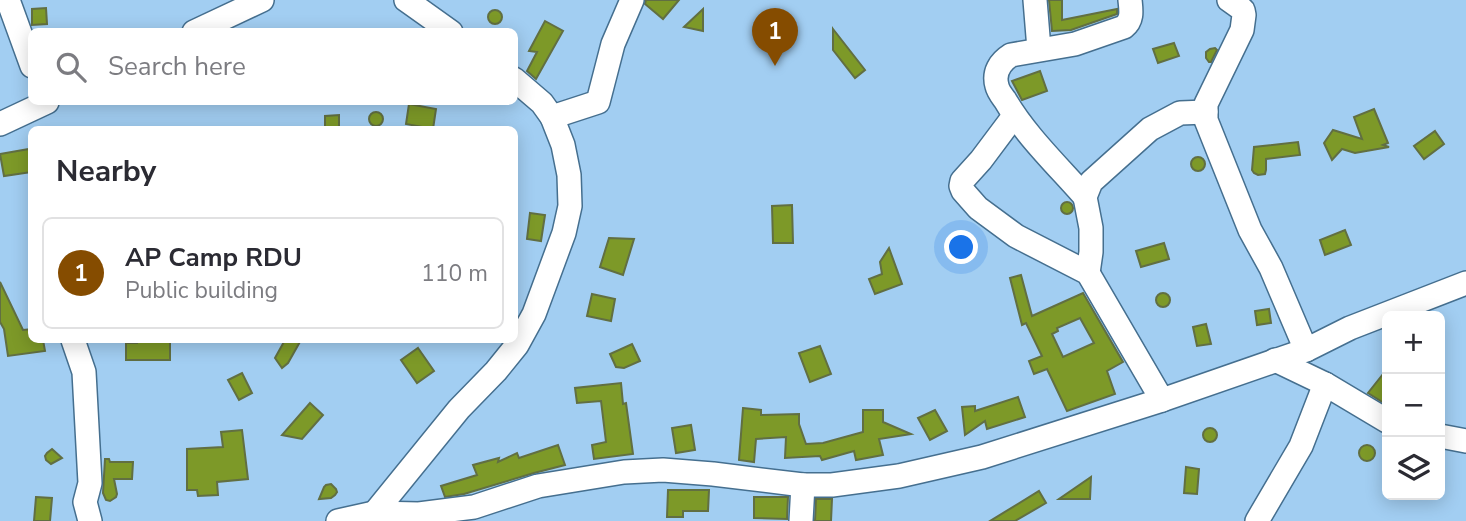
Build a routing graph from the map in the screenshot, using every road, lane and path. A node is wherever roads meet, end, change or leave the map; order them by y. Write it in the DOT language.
graph roads {
  1 [pos="8,0"];
  2 [pos="262,0"];
  3 [pos="406,0"];
  4 [pos="632,0"];
  5 [pos="1035,0"];
  6 [pos="1130,0"];
  7 [pos="1229,0"];
  8 [pos="202,28"];
  9 [pos="445,28"];
  10 [pos="1039,49"];
  11 [pos="28,55"];
  12 [pos="518,82"];
  13 [pos="40,109"];
  14 [pos="1206,112"];
  15 [pos="1014,116"];
  16 [pos="552,117"];
  17 [pos="0,124"];
  18 [pos="1085,197"];
  19 [pos="1088,273"];
  20 [pos="1466,283"];
  21 [pos="74,343"];
  22 [pos="1306,350"];
  23 [pos="1275,360"];
  24 [pos="1325,384"];
  25 [pos="1162,400"];
  26 [pos="1382,418"];
  27 [pos="1445,437"];
  28 [pos="1466,441"];
  29 [pos="803,485"];
  30 [pos="371,517"];
  31 [pos="90,521"];
  32 [pos="338,521"];
  33 [pos="801,521"];
  34 [pos="1257,521"];
  1 -- 11 [label="street"];
  2 -- 8 [label="street"];
  3 -- 9 [label="street"];
  4 -- 16 [label="street"];
  5 -- 10 [label="street"];
  6 -- 10 [label="street"];
  7 -- 14 [label="street"];
  10 -- 15 [label="street"];
  12 -- 16 [label="street"];
  13 -- 17 [label="street"];
  14 -- 18 [label="street"];
  14 -- 22 [label="street"];
  15 -- 18 [label="street"];
  15 -- 19 [label="street"];
  16 -- 30 [label="street"];
  18 -- 19 [label="street"];
  19 -- 25 [label="street"];
  20 -- 22 [label="street"];
  21 -- 31 [label="street"];
  22 -- 23 [label="street"];
  23 -- 24 [label="street"];
  23 -- 25 [label="street"];
  24 -- 26 [label="street"];
  24 -- 34 [label="street"];
  25 -- 29 [label="street"];
  27 -- 28 [label="street"];
  29 -- 30 [label="street"];
  29 -- 33 [label="street"];
  30 -- 32 [label="street"];
}
